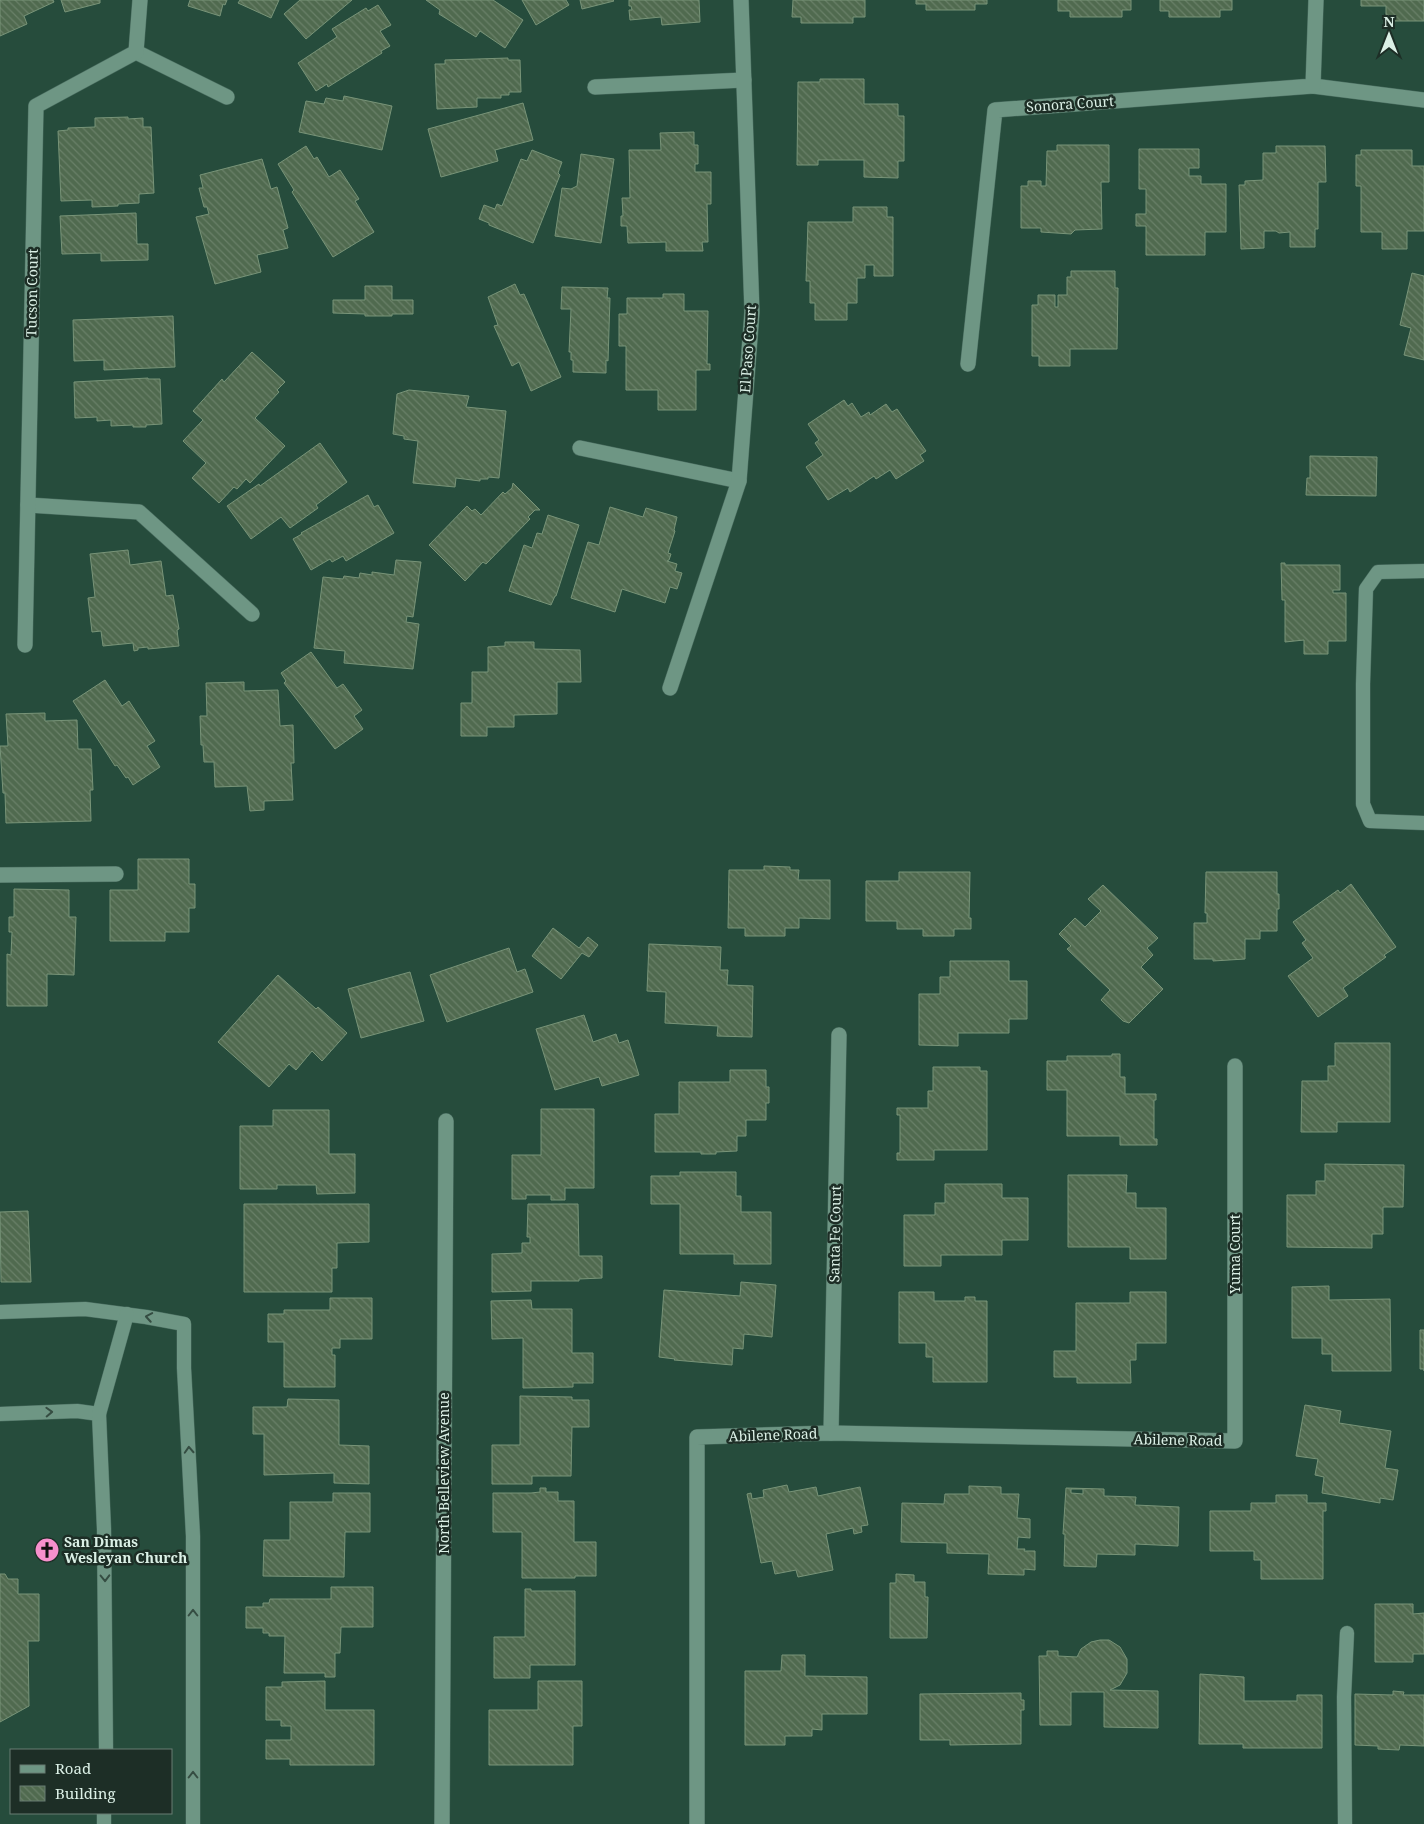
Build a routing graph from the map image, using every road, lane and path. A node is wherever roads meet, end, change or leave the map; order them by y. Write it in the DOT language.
graph roads {
  1 [pos="140,0"];
  2 [pos="741,0"];
  3 [pos="1316,0"];
  4 [pos="136,52"];
  5 [pos="744,80"];
  6 [pos="1313,86"];
  7 [pos="595,87"];
  8 [pos="228,97"];
  9 [pos="1424,100"];
  10 [pos="968,364"];
  11 [pos="580,448"];
  12 [pos="739,481"];
  13 [pos="28,505"];
  14 [pos="1424,571"];
  15 [pos="252,614"];
  16 [pos="26,645"];
  17 [pos="670,688"];
  18 [pos="1424,823"];
  19 [pos="116,874"];
  20 [pos="0,875"];
  21 [pos="839,1035"];
  22 [pos="1235,1066"];
  23 [pos="446,1121"];
  24 [pos="0,1312"];
  25 [pos="127,1314"];
  26 [pos="0,1414"];
  27 [pos="99,1414"];
  28 [pos="831,1433"];
  29 [pos="1235,1441"];
  30 [pos="1347,1633"];
  31 [pos="106,1749"];
  32 [pos="193,1824"];
  33 [pos="442,1824"];
  34 [pos="697,1824"];
  35 [pos="1345,1824"];
  1 -- 4 [label="street"];
  2 -- 5 [label="street, El Paso Court"];
  3 -- 6 [label="street"];
  4 -- 8 [label="street"];
  4 -- 13 [label="street, Tucson Court"];
  5 -- 7 [label="street"];
  5 -- 12 [label="street, El Paso Court"];
  6 -- 9 [label="street"];
  6 -- 10 [label="street, Sonora Court"];
  11 -- 12 [label="street"];
  12 -- 17 [label="street, El Paso Court"];
  13 -- 15 [label="street"];
  13 -- 16 [label="street, Tucson Court"];
  14 -- 18 [label="lane"];
  19 -- 20 [label="street"];
  21 -- 28 [label="street, Santa Fe Court"];
  22 -- 29 [label="street, Yuma Court"];
  23 -- 33 [label="street, North Belleview Avenue"];
  24 -- 25 [label="lane"];
  25 -- 27 [label="lane"];
  32 -- 25 [label="lane, one-way"];
  26 -- 27 [label="lane, one-way"];
  27 -- 31 [label="lane, one-way"];
  28 -- 29 [label="street, Abilene Road"];
  28 -- 34 [label="street, Abilene Road"];
  30 -- 35 [label="lane"];
}
